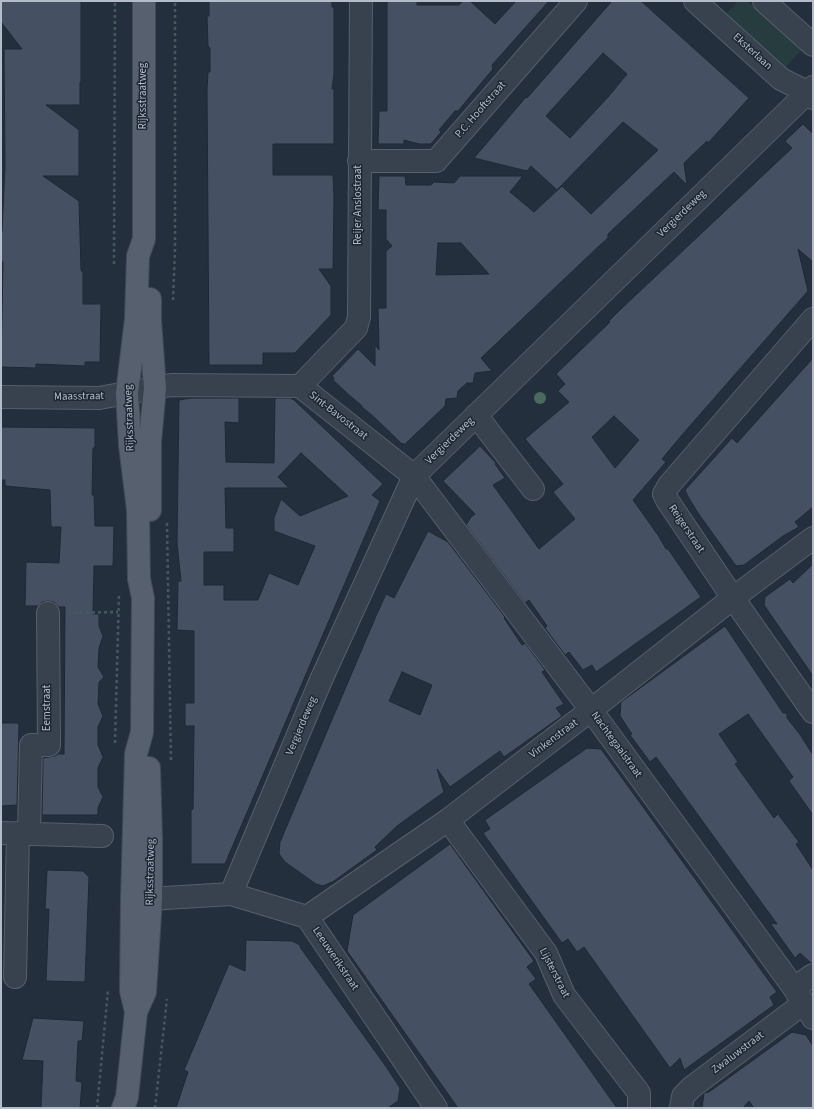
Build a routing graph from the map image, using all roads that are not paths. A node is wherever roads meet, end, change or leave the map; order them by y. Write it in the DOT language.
graph roads {
  1 [pos="144,1"];
  2 [pos="361,1"];
  3 [pos="576,1"];
  4 [pos="695,1"];
  5 [pos="764,1"];
  6 [pos="813,45"];
  7 [pos="811,92"];
  8 [pos="359,161"];
  9 [pos="144,239"];
  10 [pos="813,319"];
  11 [pos="300,386"];
  12 [pos="156,388"];
  13 [pos="127,393"];
  14 [pos="1,397"];
  15 [pos="476,415"];
  16 [pos="414,476"];
  17 [pos="533,489"];
  18 [pos="813,538"];
  19 [pos="143,598"];
  20 [pos="733,598"];
  21 [pos="48,613"];
  22 [pos="591,710"];
  23 [pos="813,712"];
  24 [pos="448,820"];
  25 [pos="16,833"];
  26 [pos="102,836"];
  27 [pos="231,894"];
  28 [pos="142,900"];
  29 [pos="307,917"];
  30 [pos="813,975"];
  31 [pos="15,977"];
  32 [pos="804,1003"];
  33 [pos="127,1104"];
  34 [pos="428,1105"];
  35 [pos="639,1108"];
  36 [pos="681,1108"];
  1 -- 9 [label="main road, Rijksstraatweg"];
  2 -- 8 [label="street, Reijer Anslostraat"];
  3 -- 8 [label="street, P.C. Hooftstraat"];
  4 -- 7 [label="street, Eksterlaan"];
  5 -- 6 [label="street"];
  7 -- 15 [label="street, Vergierdeweg"];
  8 -- 11 [label="street, Reijer Anslostraat"];
  9 -- 12 [label="main road, Rijksstraatweg"];
  9 -- 13 [label="main road, Rijksstraatweg"];
  10 -- 20 [label="street, Reigerstraat"];
  11 -- 12 [label="street, Sint-Bavostraat"];
  11 -- 16 [label="street, Sint-Bavostraat"];
  12 -- 13 [label="street, Maasstraat"];
  12 -- 19 [label="main road, Rijksstraatweg"];
  13 -- 14 [label="street, Maasstraat"];
  13 -- 19 [label="main road, Rijksstraatweg"];
  15 -- 16 [label="street, Vergierdeweg"];
  15 -- 17 [label="street"];
  16 -- 22 [label="street, Nachtegaalstraat"];
  16 -- 27 [label="street, Vergierdeweg"];
  18 -- 20 [label="street, Vinkenstraat"];
  19 -- 28 [label="main road, Rijksstraatweg"];
  20 -- 22 [label="street, Vinkenstraat"];
  20 -- 23 [label="street, Reigerstraat"];
  21 -- 25 [label="street, Eemstraat"];
  22 -- 24 [label="street, Vinkenstraat"];
  22 -- 32 [label="street, Nachtegaalstraat"];
  24 -- 29 [label="street, Vinkenstraat"];
  24 -- 35 [label="street, Lijsterstraat"];
  25 -- 26 [label="street"];
  25 -- 31 [label="street, Eemstraat"];
  27 -- 28 [label="street, Leeuwerikstraat"];
  27 -- 29 [label="street, Leeuwerikstraat"];
  28 -- 33 [label="main road, Rijksstraatweg"];
  29 -- 34 [label="street, Leeuwerikstraat"];
  30 -- 32 [label="street, Zwaluwstraat"];
  32 -- 36 [label="street, Zwaluwstraat"];
}
